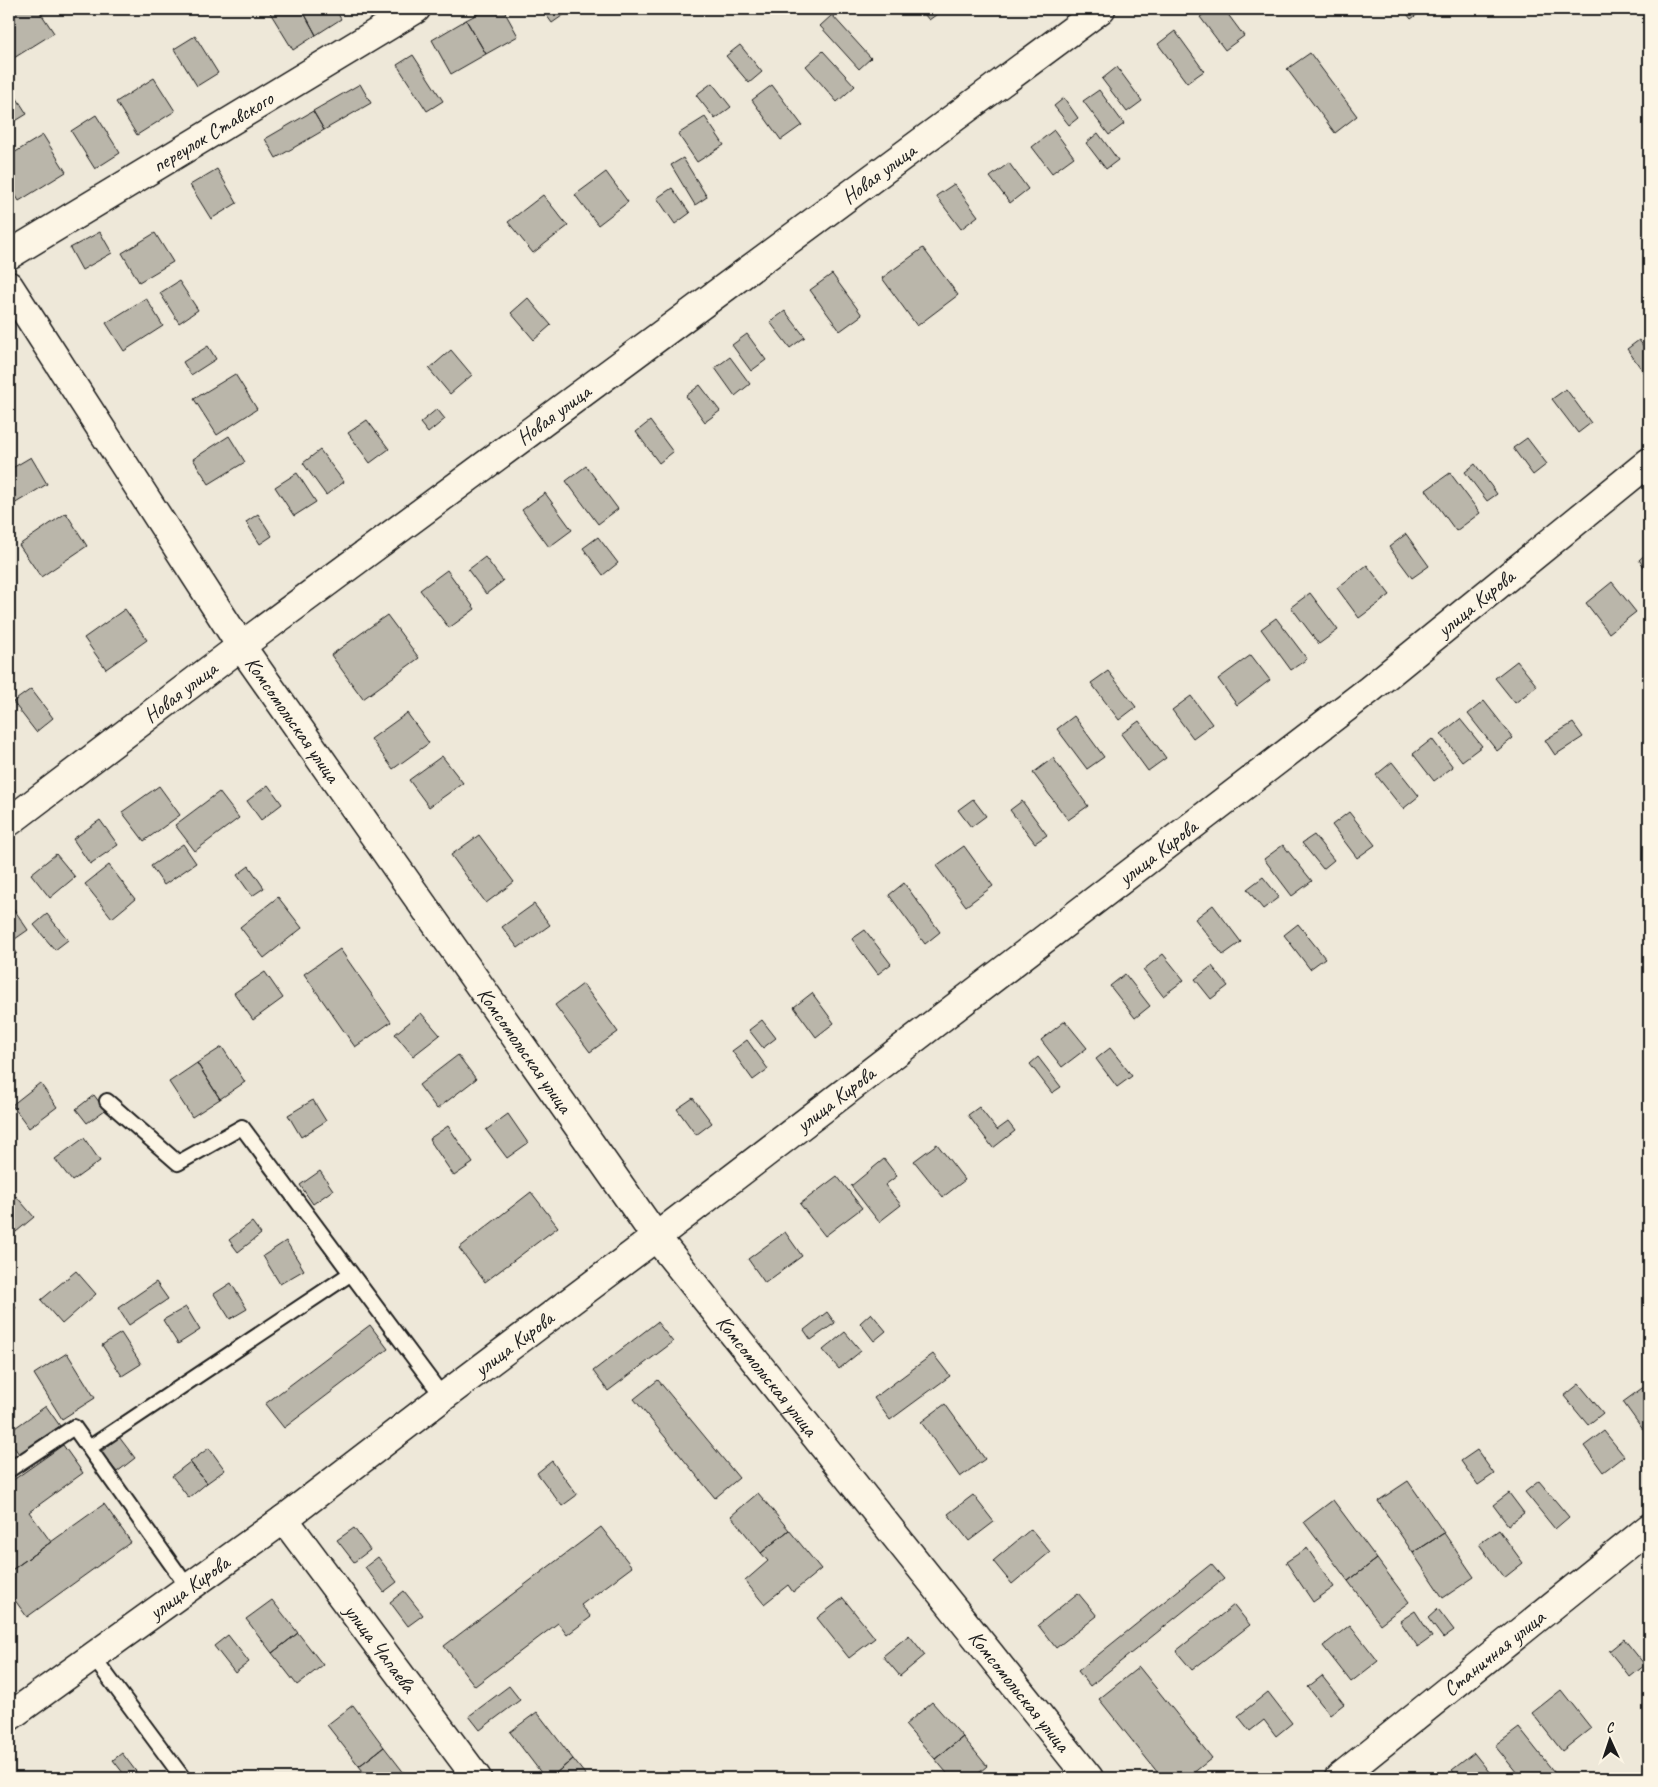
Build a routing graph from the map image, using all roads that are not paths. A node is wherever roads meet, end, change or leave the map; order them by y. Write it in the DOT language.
graph roads {
  1 [pos="416,9"];
  2 [pos="1101,9"];
  3 [pos="9,255"];
  4 [pos="9,286"];
  5 [pos="1649,462"];
  6 [pos="241,646"];
  7 [pos="9,822"];
  8 [pos="107,1100"];
  9 [pos="656,1237"];
  10 [pos="350,1274"];
  11 [pos="443,1397"];
  12 [pos="89,1448"];
  13 [pos="9,1470"];
  14 [pos="284,1519"];
  15 [pos="1649,1528"];
  16 [pos="188,1589"];
  17 [pos="94,1658"];
  18 [pos="9,1717"];
  19 [pos="183,1778"];
  20 [pos="477,1778"];
  21 [pos="1089,1778"];
  22 [pos="1339,1778"];
  1 -- 3 [label="street, переулок Ставского"];
  2 -- 6 [label="street, Новая улица"];
  4 -- 6 [label="street, Комсомольская улица"];
  5 -- 9 [label="street, улица Кирова"];
  6 -- 7 [label="street, Новая улица"];
  6 -- 9 [label="street, Комсомольская улица"];
  8 -- 10 [label="lane"];
  9 -- 11 [label="street, улица Кирова"];
  9 -- 21 [label="street, Комсомольская улица"];
  10 -- 11 [label="lane"];
  10 -- 12 [label="lane"];
  11 -- 14 [label="street, улица Кирова"];
  12 -- 13 [label="lane"];
  12 -- 16 [label="lane"];
  14 -- 16 [label="street, улица Кирова"];
  14 -- 20 [label="street, улица Чапаева"];
  15 -- 22 [label="street, Станичная улица"];
  16 -- 17 [label="street, улица Кирова"];
  17 -- 18 [label="street, улица Кирова"];
  17 -- 19 [label="lane"];
}
